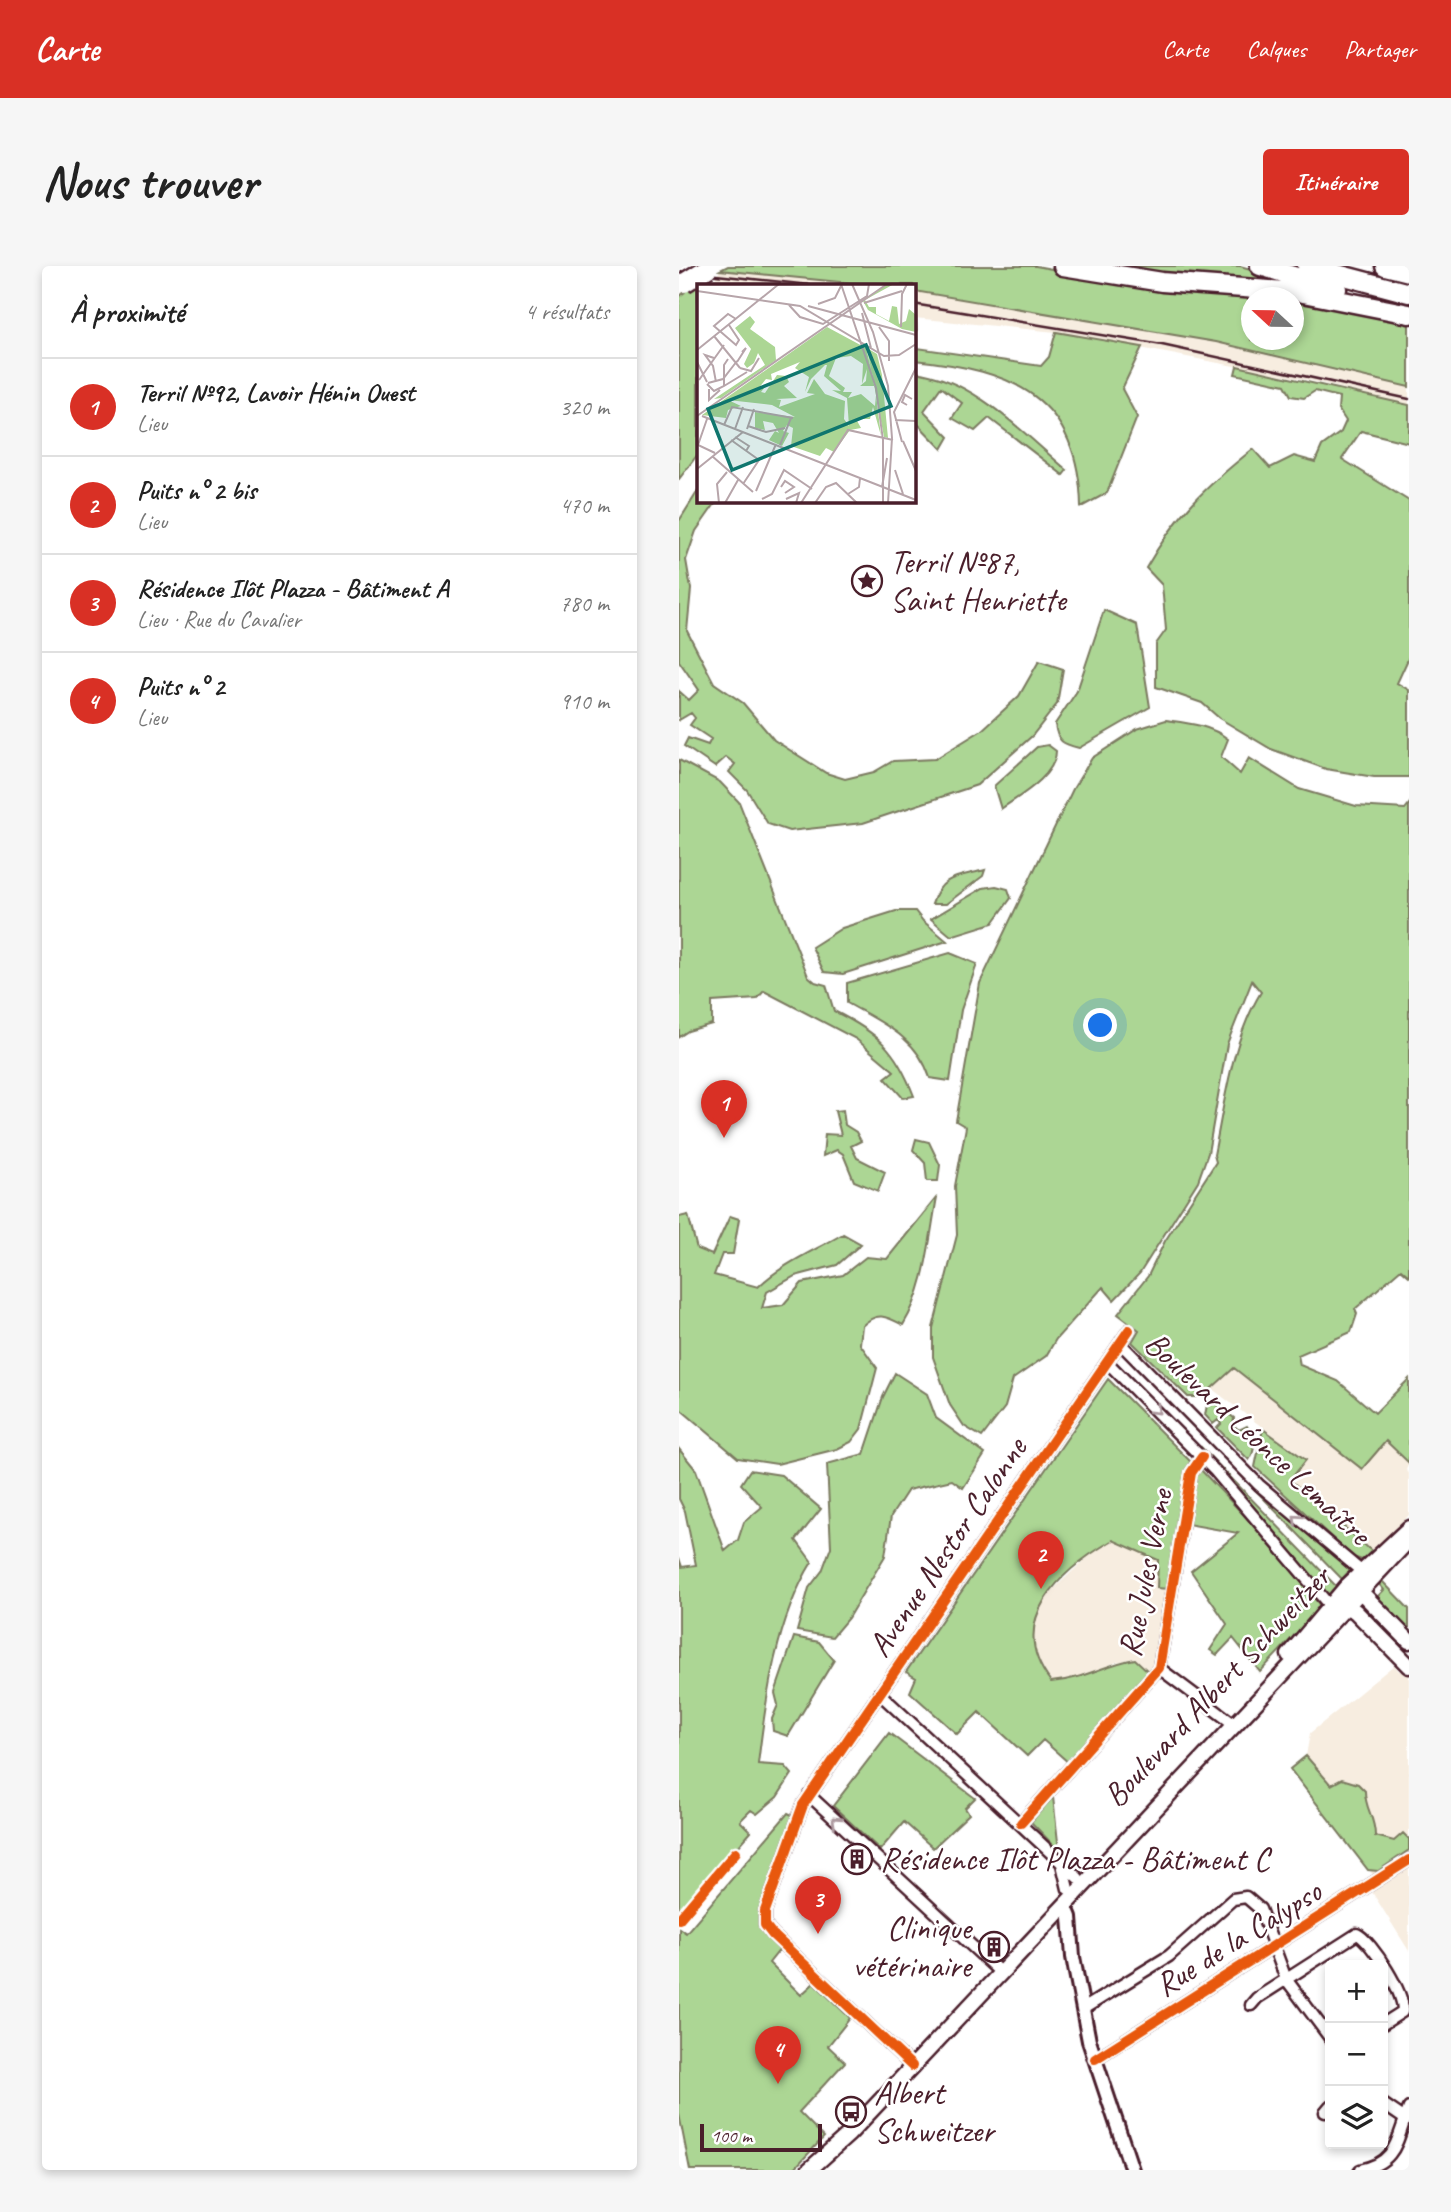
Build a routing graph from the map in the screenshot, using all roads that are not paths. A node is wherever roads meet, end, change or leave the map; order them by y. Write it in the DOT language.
graph roads {
  1 [pos="1063,266"];
  2 [pos="1260,266"];
  3 [pos="1307,266"];
  4 [pos="1385,266"];
  5 [pos="706,267"];
  6 [pos="1409,272"];
  7 [pos="681,283"];
  8 [pos="1409,293"];
  9 [pos="1409,312"];
  10 [pos="1129,1330"];
  11 [pos="1120,1343"];
  12 [pos="1107,1362"];
  13 [pos="1202,1457"];
  14 [pos="1407,1534"];
  15 [pos="1357,1584"];
  16 [pos="1338,1606"];
  17 [pos="1409,1641"];
  18 [pos="1409,1666"];
  19 [pos="1159,1668"];
  20 [pos="879,1693"];
  21 [pos="1231,1722"];
  22 [pos="809,1795"];
  23 [pos="1021,1823"];
  24 [pos="1409,1860"];
  25 [pos="1073,1883"];
  26 [pos="1062,1905"];
  27 [pos="1047,1918"];
  28 [pos="1071,1938"];
  29 [pos="1274,1946"];
  30 [pos="997,1970"];
  31 [pos="1286,1979"];
  32 [pos="1251,2005"];
  33 [pos="1083,2009"];
  34 [pos="1385,2023"];
  35 [pos="1325,2031"];
  36 [pos="1095,2059"];
  37 [pos="909,2063"];
  38 [pos="1388,2106"];
  39 [pos="1407,2113"];
  40 [pos="1397,2141"];
  41 [pos="1409,2146"];
  42 [pos="820,2164"];
  43 [pos="801,2170"];
  44 [pos="809,2170"];
  45 [pos="1132,2170"];
  46 [pos="1360,2170"];
  1 -- 9 [label="highway"];
  2 -- 9 [label="highway"];
  3 -- 8 [label="highway"];
  4 -- 6 [label="highway"];
  5 -- 7 [label="highway, bridge"];
  10 -- 11 [label="street, Avenue Nestor Calonne"];
  11 -- 12 [label="street, Avenue Nestor Calonne"];
  15 -- 11 [label="street, Boulevard Léonce Lemaître, one-way"];
  12 -- 13 [label="street, Boulevard Léonce Lemaître, one-way"];
  12 -- 20 [label="street, Avenue Nestor Calonne"];
  13 -- 16 [label="street, Boulevard Léonce Lemaître"];
  13 -- 19 [label="street, Rue Jules Verne"];
  14 -- 15 [label="main road, Boulevard Albert Schweitzer"];
  14 -- 15 [label="main road, Boulevard Albert Schweitzer"];
  15 -- 16 [label="main road, Boulevard Albert Schweitzer"];
  15 -- 17 [label="main road"];
  16 -- 18 [label="main road"];
  16 -- 21 [label="main road, Boulevard Albert Schweitzer"];
  16 -- 21 [label="main road, Boulevard Albert Schweitzer"];
  19 -- 21 [label="street"];
  19 -- 23 [label="street, Rue Jules Verne"];
  20 -- 22 [label="street, Avenue Nestor Calonne"];
  20 -- 23 [label="street"];
  21 -- 25 [label="main road, Boulevard Albert Schweitzer"];
  21 -- 26 [label="main road, Boulevard Albert Schweitzer"];
  30 -- 22 [label="street, one-way"];
  22 -- 37 [label="street, Avenue Nestor Calonne"];
  23 -- 25 [label="street"];
  24 -- 29 [label="street, Rue de la Calypso"];
  25 -- 26 [label="street"];
  25 -- 27 [label="main road, Boulevard Albert Schweitzer"];
  26 -- 27 [label="main road, Boulevard Albert Schweitzer"];
  26 -- 28 [label="street"];
  27 -- 28 [label="street"];
  27 -- 30 [label="main road, Boulevard Albert Schweitzer"];
  28 -- 33 [label="street"];
  29 -- 31 [label="street"];
  29 -- 33 [label="street"];
  29 -- 36 [label="street, Rue de la Calypso"];
  30 -- 37 [label="main road, Boulevard Albert Schweitzer"];
  31 -- 32 [label="street"];
  31 -- 34 [label="street"];
  31 -- 35 [label="street"];
  33 -- 36 [label="street"];
  36 -- 45 [label="street"];
  37 -- 42 [label="main road, Boulevard Albert Schweitzer"];
  37 -- 42 [label="main road, Boulevard Albert Schweitzer"];
  38 -- 39 [label="street"];
  39 -- 40 [label="street"];
  40 -- 41 [label="street"];
  40 -- 46 [label="street"];
  42 -- 43 [label="street, Boulevard Albert Schweitzer"];
  42 -- 44 [label="main road, Boulevard Albert Schweitzer"];
}
